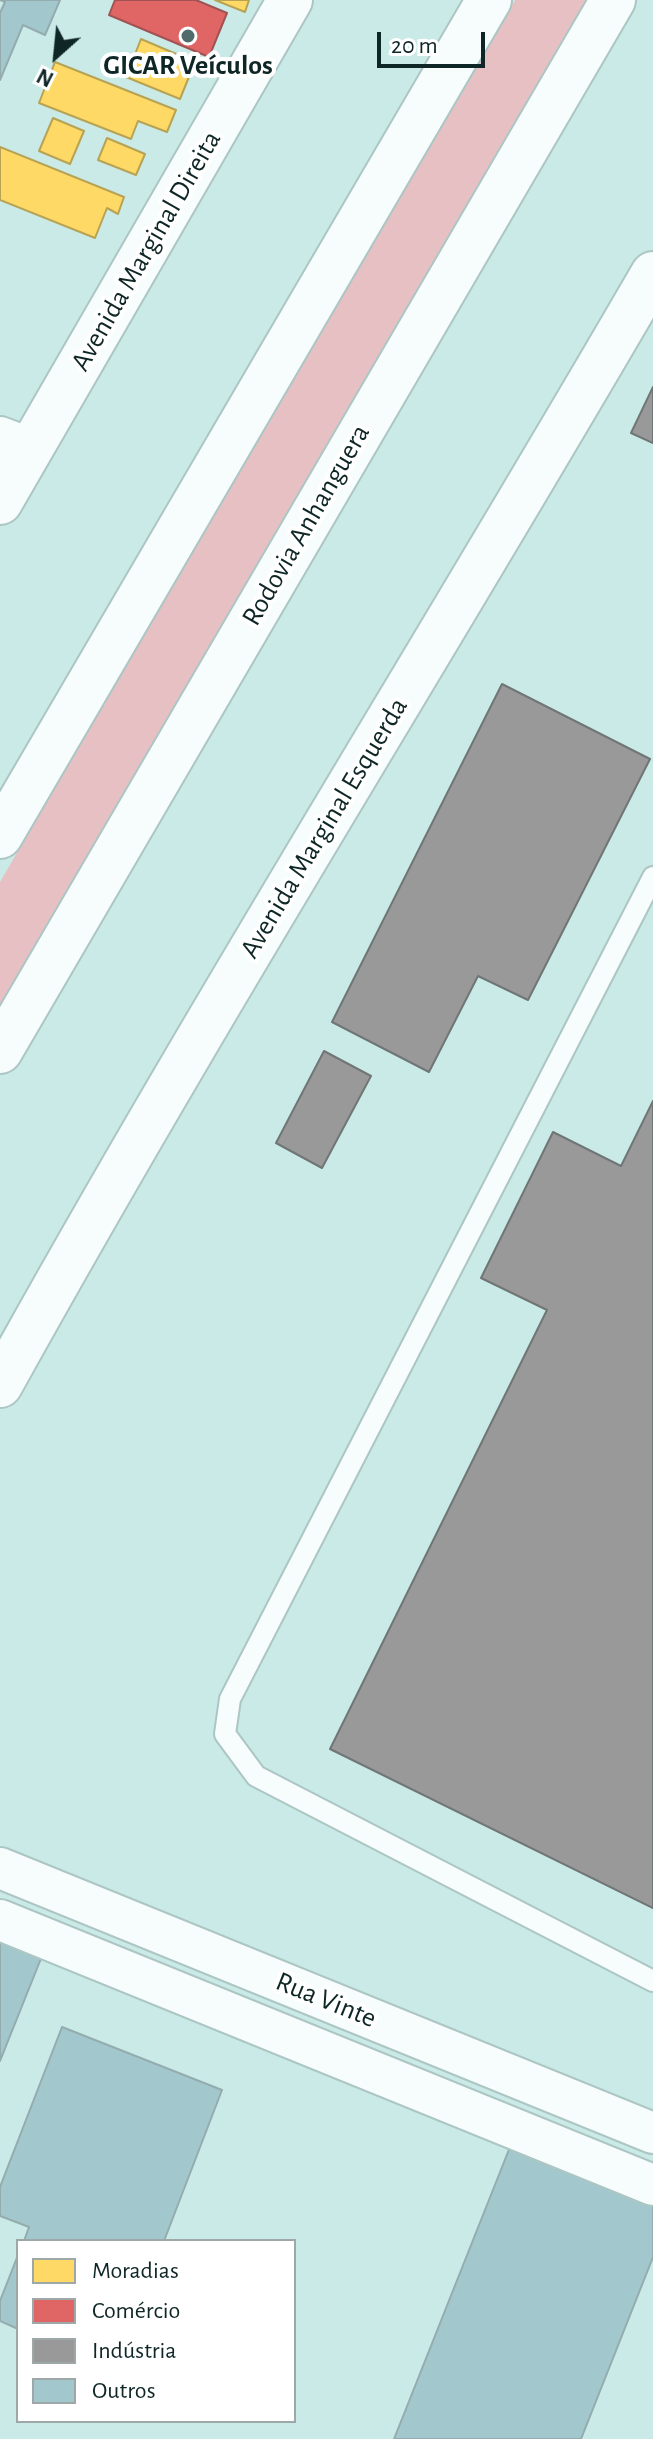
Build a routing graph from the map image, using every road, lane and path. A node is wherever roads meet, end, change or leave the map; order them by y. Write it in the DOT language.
graph roads {
  1 [pos="290,0"];
  2 [pos="489,0"];
  3 [pos="613,0"];
  4 [pos="653,274"];
  5 [pos="8,471"];
  6 [pos="0,836"];
  7 [pos="653,877"];
  8 [pos="0,1051"];
  9 [pos="0,1385"];
  10 [pos="0,1868"];
  11 [pos="0,1920"];
  12 [pos="653,1981"];
  13 [pos="653,2133"];
  14 [pos="653,2185"];
  1 -- 5 [label="main road, Avenida Marginal Direita"];
  2 -- 6 [label="main road"];
  3 -- 8 [label="main road, Rodovia Anhanguera"];
  4 -- 9 [label="main road, Avenida Marginal Esquerda"];
  7 -- 12 [label="lane"];
  10 -- 13 [label="street, Rua Vinte"];
  11 -- 14 [label="street, Rua Vinte"];
}
